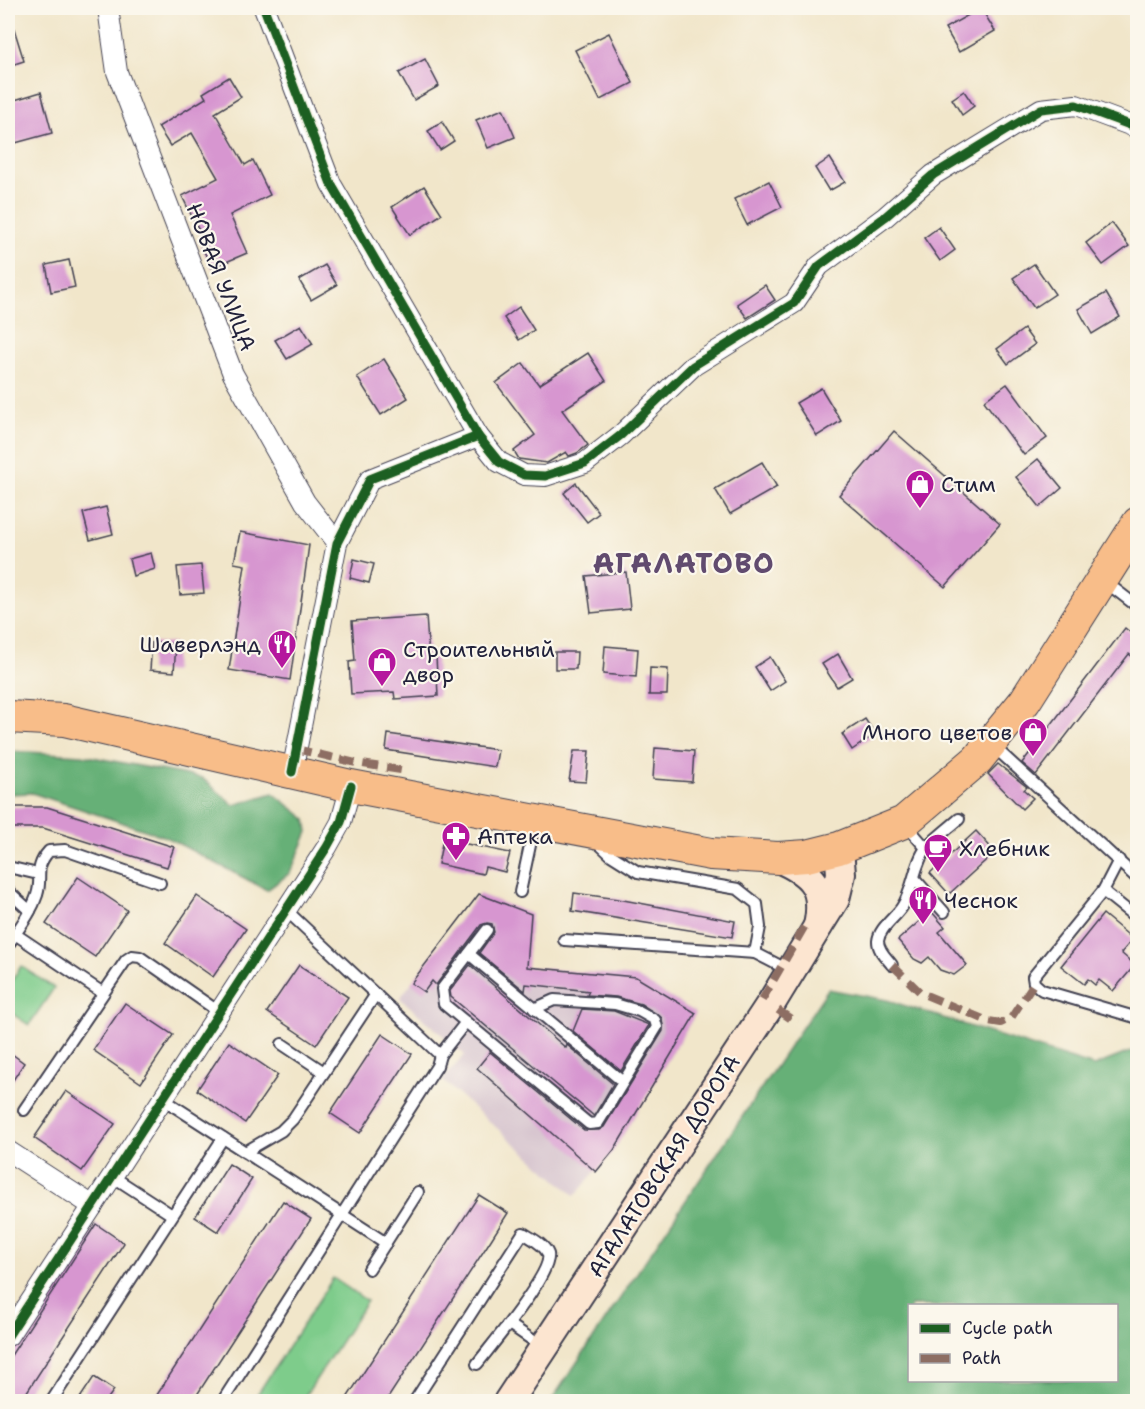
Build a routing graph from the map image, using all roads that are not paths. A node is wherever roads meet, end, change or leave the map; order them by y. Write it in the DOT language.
graph roads {
  1 [pos="108,8"];
  2 [pos="264,8"];
  3 [pos="1137,128"];
  4 [pos="478,436"];
  5 [pos="1137,523"];
  6 [pos="337,543"];
  7 [pos="1103,580"];
  8 [pos="1137,607"];
  9 [pos="8,717"];
  10 [pos="990,743"];
  11 [pos="292,772"];
  12 [pos="351,786"];
  13 [pos="959,819"];
  14 [pos="535,822"];
  15 [pos="904,822"];
  16 [pos="584,831"];
  17 [pos="839,848"];
  18 [pos="926,848"];
  19 [pos="778,858"];
  20 [pos="1119,860"];
  21 [pos="8,867"];
  22 [pos="38,874"];
  23 [pos="915,879"];
  24 [pos="1137,879"];
  25 [pos="160,883"];
  26 [pos="8,891"];
  27 [pos="1103,891"];
  28 [pos="520,892"];
  29 [pos="286,910"];
  30 [pos="30,911"];
  31 [pos="944,912"];
  32 [pos="1137,919"];
  33 [pos="817,928"];
  34 [pos="488,930"];
  35 [pos="15,934"];
  36 [pos="564,940"];
  37 [pos="8,945"];
  38 [pos="755,953"];
  39 [pos="469,954"];
  40 [pos="892,965"];
  41 [pos="790,971"];
  42 [pos="103,993"];
  43 [pos="376,994"];
  44 [pos="534,1009"];
  45 [pos="219,1012"];
  46 [pos="1137,1018"];
  47 [pos="466,1022"];
  48 [pos="282,1044"];
  49 [pos="440,1055"];
  50 [pos="324,1072"];
  51 [pos="623,1082"];
  52 [pos="163,1099"];
  53 [pos="24,1110"];
  54 [pos="223,1138"];
  55 [pos="8,1151"];
  56 [pos="245,1152"];
  57 [pos="112,1176"];
  58 [pos="418,1192"];
  59 [pos="93,1206"];
  60 [pos="172,1215"];
  61 [pos="343,1215"];
  62 [pos="386,1243"];
  63 [pos="369,1269"];
  64 [pos="509,1324"];
  65 [pos="8,1336"];
  66 [pos="545,1348"];
  67 [pos="477,1364"];
  68 [pos="51,1401"];
  69 [pos="222,1401"];
  70 [pos="414,1401"];
  71 [pos="508,1401"];
  1 -- 6 [label="street, НОВАЯ УЛИЦА"];
  2 -- 4 [label="street"];
  3 -- 4 [label="street"];
  4 -- 6 [label="street"];
  5 -- 7 [label="main road"];
  6 -- 11 [label="street"];
  7 -- 8 [label="lane"];
  7 -- 10 [label="main road"];
  9 -- 11 [label="main road"];
  10 -- 15 [label="main road"];
  10 -- 20 [label="lane"];
  11 -- 12 [label="main road"];
  12 -- 14 [label="main road"];
  12 -- 29 [label="street"];
  13 -- 18 [label="lane"];
  14 -- 16 [label="main road"];
  14 -- 28 [label="lane"];
  15 -- 17 [label="main road"];
  15 -- 18 [label="lane"];
  16 -- 19 [label="main road"];
  16 -- 38 [label="lane"];
  17 -- 19 [label="main road"];
  17 -- 33 [label="main road, АГАЛАТОВСКАЯ ДОРОГА"];
  18 -- 23 [label="lane"];
  19 -- 33 [label="main road"];
  20 -- 24 [label="lane"];
  20 -- 27 [label="lane"];
  21 -- 22 [label="lane"];
  22 -- 25 [label="lane"];
  22 -- 30 [label="lane"];
  23 -- 31 [label="lane"];
  23 -- 40 [label="lane"];
  26 -- 30 [label="lane"];
  27 -- 32 [label="lane"];
  27 -- 46 [label="lane"];
  29 -- 43 [label="lane"];
  29 -- 45 [label="street"];
  30 -- 35 [label="lane"];
  33 -- 41 [label="main road, АГАЛАТОВСКАЯ ДОРОГА"];
  34 -- 39 [label="lane"];
  35 -- 37 [label="lane"];
  35 -- 42 [label="lane"];
  36 -- 38 [label="lane"];
  38 -- 41 [label="lane"];
  39 -- 44 [label="lane"];
  39 -- 47 [label="lane"];
  41 -- 66 [label="main road, АГАЛАТОВСКАЯ ДОРОГА"];
  42 -- 45 [label="lane"];
  42 -- 53 [label="lane"];
  43 -- 49 [label="lane"];
  43 -- 50 [label="lane"];
  44 -- 51 [label="lane"];
  44 -- 51 [label="lane"];
  45 -- 52 [label="street"];
  47 -- 49 [label="lane"];
  47 -- 51 [label="lane"];
  48 -- 50 [label="lane"];
  49 -- 61 [label="lane"];
  50 -- 56 [label="lane"];
  52 -- 54 [label="lane"];
  52 -- 57 [label="street"];
  54 -- 56 [label="lane"];
  54 -- 60 [label="lane"];
  55 -- 59 [label="street"];
  56 -- 61 [label="lane"];
  57 -- 59 [label="street"];
  57 -- 60 [label="lane"];
  58 -- 62 [label="lane"];
  59 -- 65 [label="street"];
  60 -- 68 [label="lane"];
  61 -- 62 [label="lane"];
  61 -- 69 [label="lane"];
  62 -- 63 [label="lane"];
  64 -- 66 [label="lane"];
  64 -- 67 [label="lane"];
  64 -- 70 [label="lane"];
  66 -- 71 [label="main road, АГАЛАТОВСКАЯ ДОРОГА"];
}
